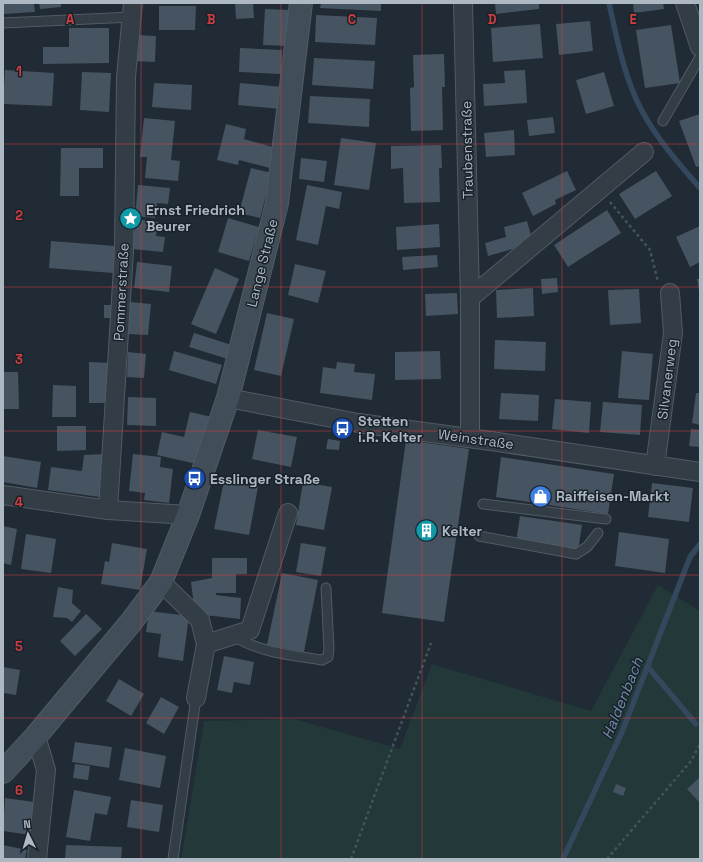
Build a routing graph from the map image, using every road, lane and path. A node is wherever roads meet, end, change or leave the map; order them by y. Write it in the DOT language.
graph roads {
  1 [pos="301,3"];
  2 [pos="464,3"];
  3 [pos="686,3"];
  4 [pos="133,10"];
  5 [pos="3,23"];
  6 [pos="700,47"];
  7 [pos="700,57"];
  8 [pos="663,122"];
  9 [pos="644,152"];
  10 [pos="600,190"];
  11 [pos="670,293"];
  12 [pos="470,298"];
  13 [pos="228,398"];
  14 [pos="470,438"];
  15 [pos="655,466"];
  16 [pos="700,472"];
  17 [pos="3,495"];
  18 [pos="483,504"];
  19 [pos="108,510"];
  20 [pos="288,513"];
  21 [pos="188,514"];
  22 [pos="606,519"];
  23 [pos="598,533"];
  24 [pos="479,536"];
  25 [pos="162,582"];
  26 [pos="326,588"];
  27 [pos="232,635"];
  28 [pos="431,642"];
  29 [pos="206,644"];
  30 [pos="196,698"];
  31 [pos="36,736"];
  32 [pos="700,744"];
  33 [pos="3,772"];
  34 [pos="37,859"];
  35 [pos="172,859"];
  36 [pos="351,859"];
  37 [pos="607,859"];
  1 -- 13 [label="main road, Lange Straße"];
  2 -- 12 [label="street, Traubenstraße"];
  3 -- 6 [label="street"];
  4 -- 5 [label="lane"];
  4 -- 19 [label="street, Pommerstraße"];
  7 -- 8 [label="lane"];
  9 -- 10 [label="street"];
  10 -- 11 [label="path"];
  10 -- 12 [label="street"];
  11 -- 15 [label="street, Silvanerweg"];
  12 -- 14 [label="street, Traubenstraße"];
  13 -- 14 [label="street, Weinstraße"];
  13 -- 21 [label="main road, Lange Straße"];
  14 -- 15 [label="street, Weinstraße"];
  15 -- 16 [label="street, Weinstraße"];
  17 -- 19 [label="street"];
  18 -- 22 [label="lane"];
  19 -- 21 [label="street"];
  20 -- 27 [label="street"];
  21 -- 25 [label="main road"];
  23 -- 24 [label="lane"];
  25 -- 29 [label="street"];
  25 -- 31 [label="main road"];
  26 -- 27 [label="lane"];
  27 -- 29 [label="street"];
  28 -- 36 [label="path"];
  29 -- 30 [label="street"];
  30 -- 35 [label="lane"];
  31 -- 33 [label="main road"];
  31 -- 34 [label="street"];
  32 -- 37 [label="path"];
}
